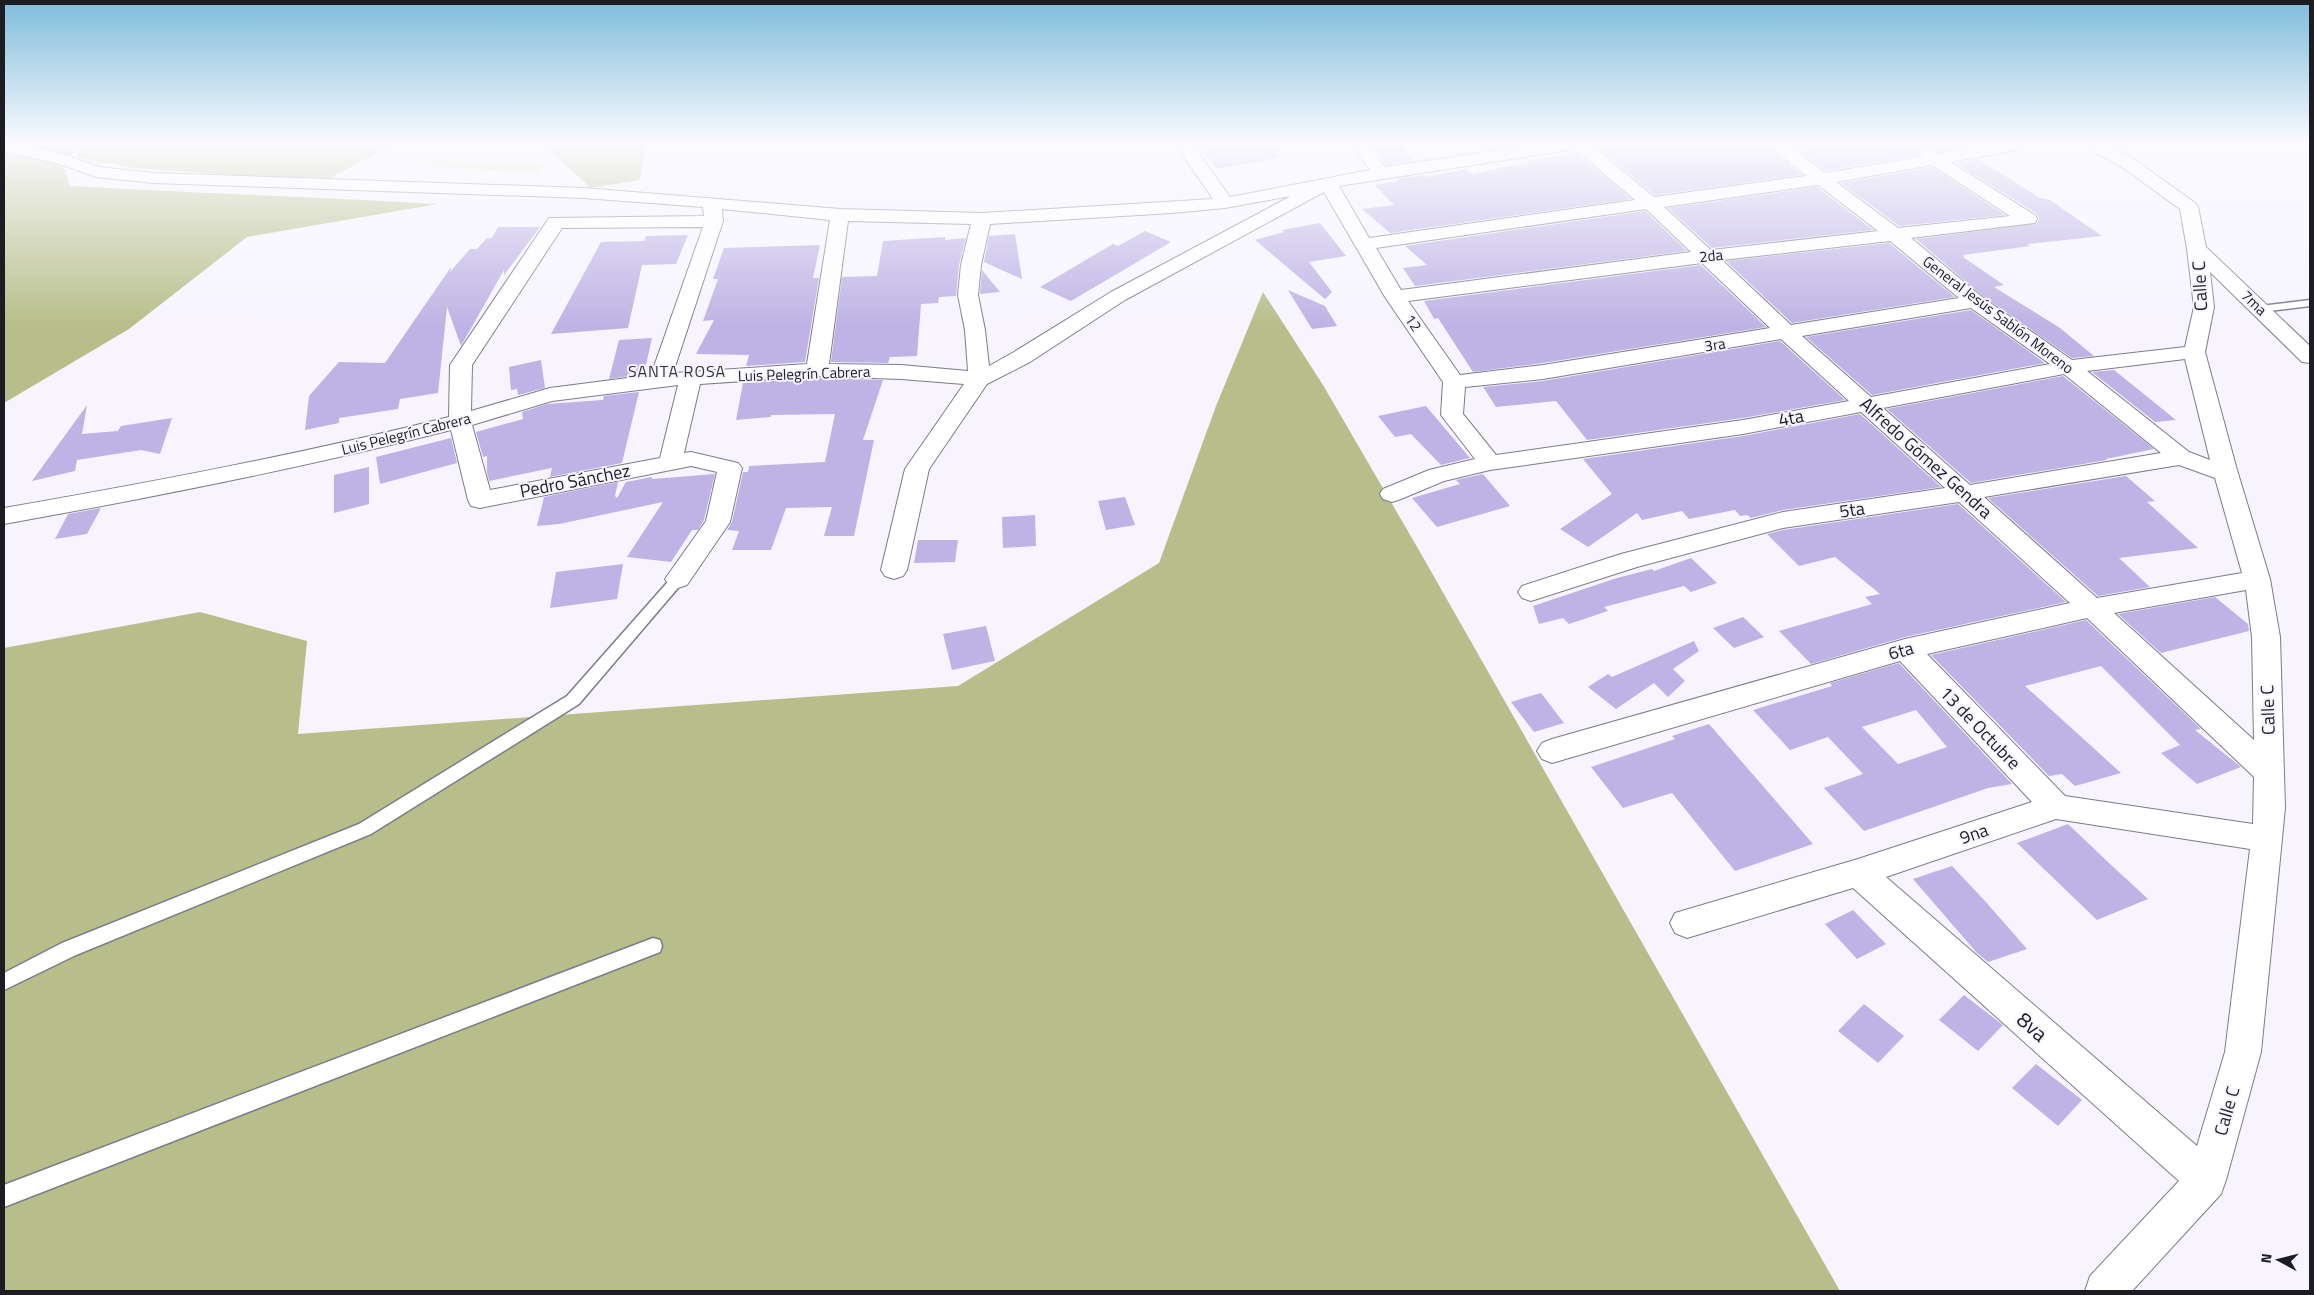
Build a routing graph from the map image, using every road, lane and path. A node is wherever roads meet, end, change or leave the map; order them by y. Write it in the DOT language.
graph roads {
  1 [pos="691,205"];
  2 [pos="1199,205"];
  3 [pos="1286,205"];
  4 [pos="1341,205"];
  5 [pos="1641,205"];
  6 [pos="1653,205"];
  7 [pos="1856,205"];
  8 [pos="2007,205"];
  9 [pos="2187,205"];
  10 [pos="713,213"];
  11 [pos="840,216"];
  12 [pos="982,219"];
  13 [pos="1895,235"];
  14 [pos="1364,244"];
  15 [pos="2197,249"];
  16 [pos="1707,257"];
  17 [pos="1395,297"];
  18 [pos="1975,301"];
  19 [pos="2310,303"];
  20 [pos="2260,309"];
  21 [pos="1787,333"];
  22 [pos="2194,352"];
  23 [pos="2310,357"];
  24 [pos="2068,367"];
  25 [pos="817,370"];
  26 [pos="979,379"];
  27 [pos="660,380"];
  28 [pos="690,380"];
  29 [pos="1454,382"];
  30 [pos="1867,404"];
  31 [pos="460,422"];
  32 [pos="2181,456"];
  33 [pos="670,463"];
  34 [pos="1490,463"];
  35 [pos="2225,473"];
  36 [pos="1965,493"];
  37 [pos="1392,494"];
  38 [pos="4,516"];
  39 [pos="894,570"];
  40 [pos="678,579"];
  41 [pos="2257,579"];
  42 [pos="1531,592"];
  43 [pos="2092,608"];
  44 [pos="1905,649"];
  45 [pos="1552,751"];
  46 [pos="2270,773"];
  47 [pos="2056,806"];
  48 [pos="2267,840"];
  49 [pos="1858,873"];
  50 [pos="1687,923"];
  51 [pos="653,946"];
  52 [pos="4,982"];
  53 [pos="2207,1180"];
  54 [pos="4,1196"];
  55 [pos="2105,1291"];
  1 -- 10 [label="street"];
  2 -- 12 [label="street"];
  3 -- 26 [label="street"];
  4 -- 14 [label="street, 12"];
  5 -- 14 [label="street"];
  6 -- 16 [label="street, Alfredo Gómez Gendra"];
  7 -- 13 [label="street, General Jesús Sablón Moreno"];
  8 -- 13 [label="street, 2da"];
  9 -- 15 [label="street, Calle C"];
  10 -- 11 [label="street"];
  10 -- 27 [label="street"];
  10 -- 31 [label="street"];
  11 -- 12 [label="street"];
  11 -- 25 [label="street"];
  12 -- 26 [label="street"];
  13 -- 16 [label="street, 2da"];
  13 -- 18 [label="street, General Jesús Sablón Moreno"];
  14 -- 17 [label="street, 12"];
  15 -- 20 [label="street, 7ma"];
  15 -- 22 [label="street, Calle C"];
  16 -- 17 [label="street, 2da"];
  16 -- 21 [label="street, Alfredo Gómez Gendra"];
  17 -- 29 [label="street, 12"];
  18 -- 21 [label="street, 3ra"];
  18 -- 24 [label="street, General Jesús Sablón Moreno"];
  19 -- 20 [label="lane"];
  20 -- 23 [label="street, 7ma"];
  21 -- 29 [label="street, 3ra"];
  21 -- 30 [label="street, Alfredo Gómez Gendra"];
  22 -- 24 [label="street, 4ta"];
  22 -- 35 [label="street, Calle C"];
  24 -- 30 [label="street, 4ta"];
  24 -- 32 [label="street, General Jesús Sablón Moreno"];
  25 -- 26 [label="street, Luis Pelegrín Cabrera"];
  25 -- 28 [label="street, Luis Pelegrín Cabrera"];
  26 -- 39 [label="street"];
  27 -- 28 [label="street, Luis Pelegrín Cabrera"];
  27 -- 31 [label="street, Luis Pelegrín Cabrera"];
  28 -- 33 [label="street"];
  29 -- 34 [label="street"];
  30 -- 34 [label="street, 4ta"];
  30 -- 36 [label="street, Alfredo Gómez Gendra"];
  31 -- 33 [label="street, Pedro Sánchez"];
  31 -- 38 [label="street, Luis Pelegrín Cabrera"];
  32 -- 35 [label="street, General Jesús Sablón Moreno"];
  32 -- 36 [label="street, 5ta"];
  33 -- 40 [label="street, Pedro Sánchez"];
  34 -- 37 [label="street, 4ta"];
  35 -- 41 [label="street, Calle C"];
  36 -- 42 [label="street, 5ta"];
  36 -- 43 [label="street, Alfredo Gómez Gendra"];
  40 -- 52 [label="lane"];
  41 -- 43 [label="street, 6ta"];
  41 -- 46 [label="street, Calle C"];
  43 -- 44 [label="street, 6ta"];
  43 -- 46 [label="street, Alfredo Gómez Gendra"];
  44 -- 45 [label="street, 6ta"];
  44 -- 47 [label="street, 13 de Octubre"];
  46 -- 48 [label="street, Calle C"];
  47 -- 48 [label="street, 9na"];
  47 -- 49 [label="street, 9na"];
  48 -- 53 [label="street, Calle C"];
  49 -- 50 [label="street, 9na"];
  49 -- 53 [label="street, 8va"];
  51 -- 54 [label="lane"];
  53 -- 55 [label="street, Calle C"];
}
